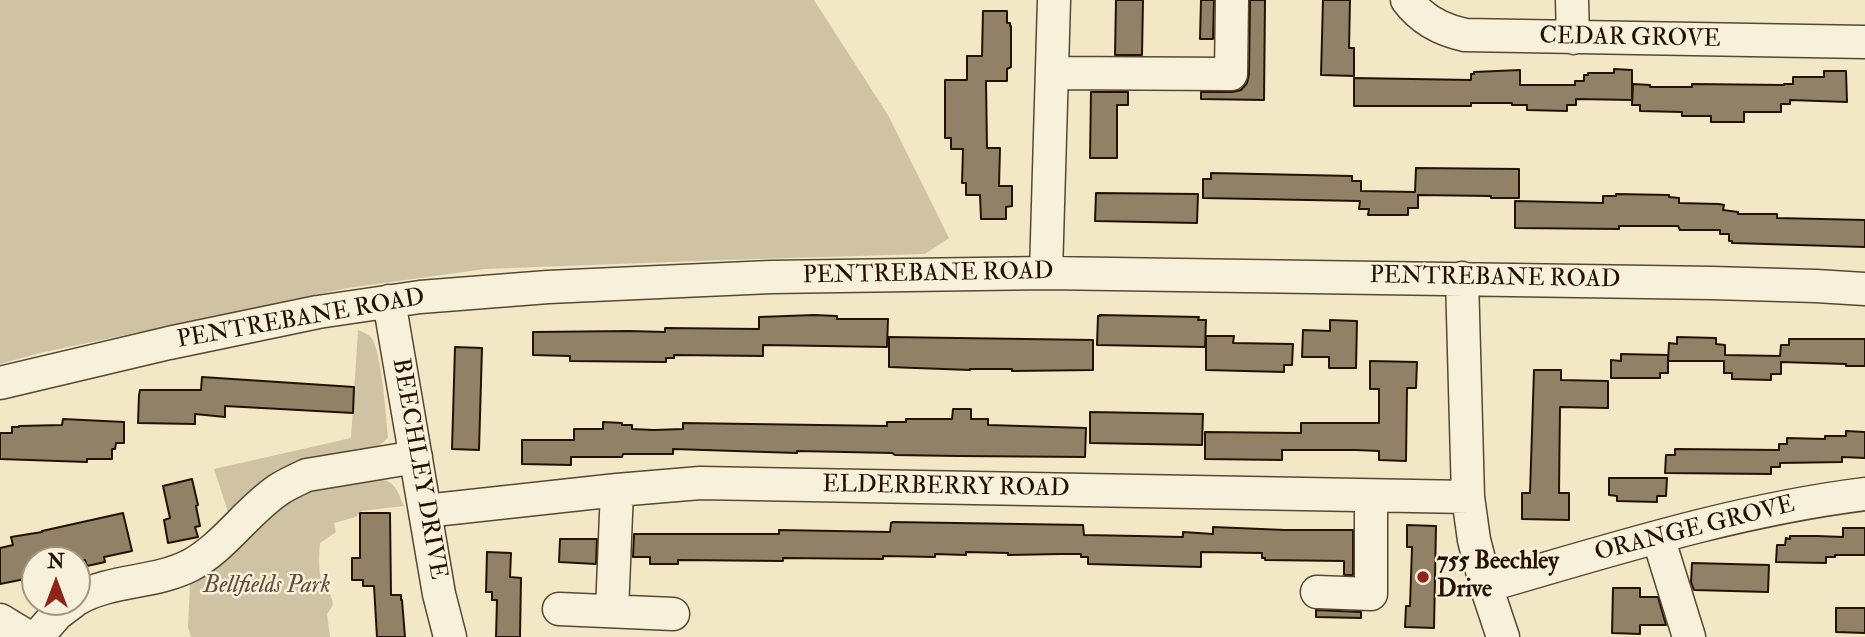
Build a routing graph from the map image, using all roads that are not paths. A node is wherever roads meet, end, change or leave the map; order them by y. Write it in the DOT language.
graph roads {
  1 [pos="1054,0"];
  2 [pos="1232,0"];
  3 [pos="1407,0"];
  4 [pos="1572,0"];
  5 [pos="1573,38"];
  6 [pos="1865,43"];
  7 [pos="1052,73"];
  8 [pos="1046,273"];
  9 [pos="1462,278"];
  10 [pos="1865,289"];
  11 [pos="389,301"];
  12 [pos="0,383"];
  13 [pos="416,457"];
  14 [pos="617,490"];
  15 [pos="1865,494"];
  16 [pos="1371,496"];
  17 [pos="1468,497"];
  18 [pos="425,511"];
  19 [pos="1658,537"];
  20 [pos="1486,586"];
  21 [pos="91,592"];
  22 [pos="1317,592"];
  23 [pos="559,609"];
  24 [pos="612,611"];
  25 [pos="673,614"];
  26 [pos="55,616"];
  27 [pos="0,620"];
  28 [pos="28,637"];
  29 [pos="37,637"];
  30 [pos="450,637"];
  31 [pos="1503,637"];
  32 [pos="1689,637"];
  1 -- 7 [label="street"];
  2 -- 7 [label="street"];
  3 -- 5 [label="street, CEDAR GROVE"];
  4 -- 5 [label="street"];
  5 -- 6 [label="street, CEDAR GROVE"];
  7 -- 8 [label="street"];
  8 -- 9 [label="street, PENTREBANE ROAD"];
  8 -- 11 [label="street, PENTREBANE ROAD"];
  9 -- 10 [label="street, PENTREBANE ROAD"];
  9 -- 17 [label="street"];
  11 -- 12 [label="street, PENTREBANE ROAD"];
  11 -- 13 [label="street, BEECHLEY DRIVE"];
  13 -- 18 [label="street, BEECHLEY DRIVE"];
  13 -- 21 [label="street"];
  14 -- 16 [label="street, ELDERBERRY ROAD"];
  14 -- 18 [label="street, ELDERBERRY ROAD"];
  14 -- 24 [label="street"];
  15 -- 19 [label="street, ORANGE GROVE"];
  16 -- 17 [label="street, ELDERBERRY ROAD"];
  16 -- 22 [label="street"];
  17 -- 20 [label="street"];
  18 -- 30 [label="street, BEECHLEY DRIVE"];
  19 -- 20 [label="street, ORANGE GROVE"];
  19 -- 32 [label="street"];
  20 -- 31 [label="street"];
  23 -- 24 [label="street"];
  24 -- 25 [label="street"];
  26 -- 29 [label="street"];
  27 -- 28 [label="street"];
}
